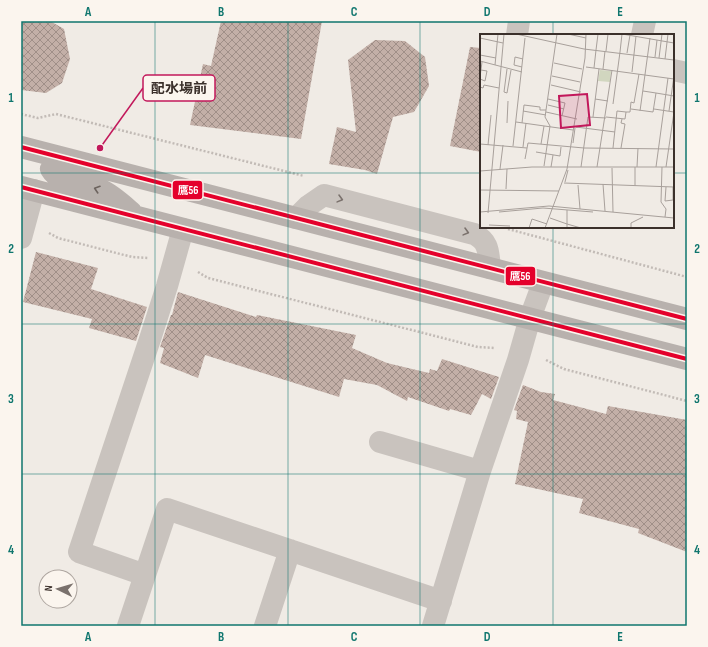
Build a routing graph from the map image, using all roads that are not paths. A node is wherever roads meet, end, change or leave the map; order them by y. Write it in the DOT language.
graph roads {
  1 [pos="520,21"];
  2 [pos="645,21"];
  3 [pos="517,34"];
  4 [pos="642,34"];
  5 [pos="674,70"];
  6 [pos="687,73"];
  7 [pos="21,147"];
  8 [pos="67,159"];
  9 [pos="27,189"];
  10 [pos="140,218"];
  11 [pos="296,218"];
  12 [pos="183,229"];
  13 [pos="21,238"];
  14 [pos="490,268"];
  15 [pos="543,282"];
  16 [pos="530,318"];
  17 [pos="687,319"];
  18 [pos="687,359"];
  19 [pos="380,442"];
  20 [pos="480,471"];
  21 [pos="290,550"];
  22 [pos="145,575"];
  23 [pos="441,601"];
  24 [pos="128,626"];
  25 [pos="265,626"];
  26 [pos="432,626"];
  1 -- 3 [label="street"];
  2 -- 4 [label="street"];
  5 -- 6 [label="street"];
  7 -- 8 [label="main road"];
  10 -- 8 [label="main road, one-way"];
  8 -- 11 [label="main road"];
  9 -- 10 [label="main road"];
  9 -- 13 [label="street"];
  10 -- 12 [label="main road"];
  11 -- 14 [label="main road"];
  11 -- 14 [label="street, one-way"];
  12 -- 16 [label="main road"];
  12 -- 22 [label="street"];
  14 -- 15 [label="main road"];
  15 -- 16 [label="street"];
  15 -- 17 [label="main road"];
  16 -- 18 [label="main road"];
  16 -- 20 [label="street"];
  19 -- 20 [label="street"];
  20 -- 23 [label="street"];
  21 -- 22 [label="street"];
  21 -- 23 [label="street"];
  21 -- 25 [label="street"];
  22 -- 24 [label="street"];
  23 -- 26 [label="street"];
}
